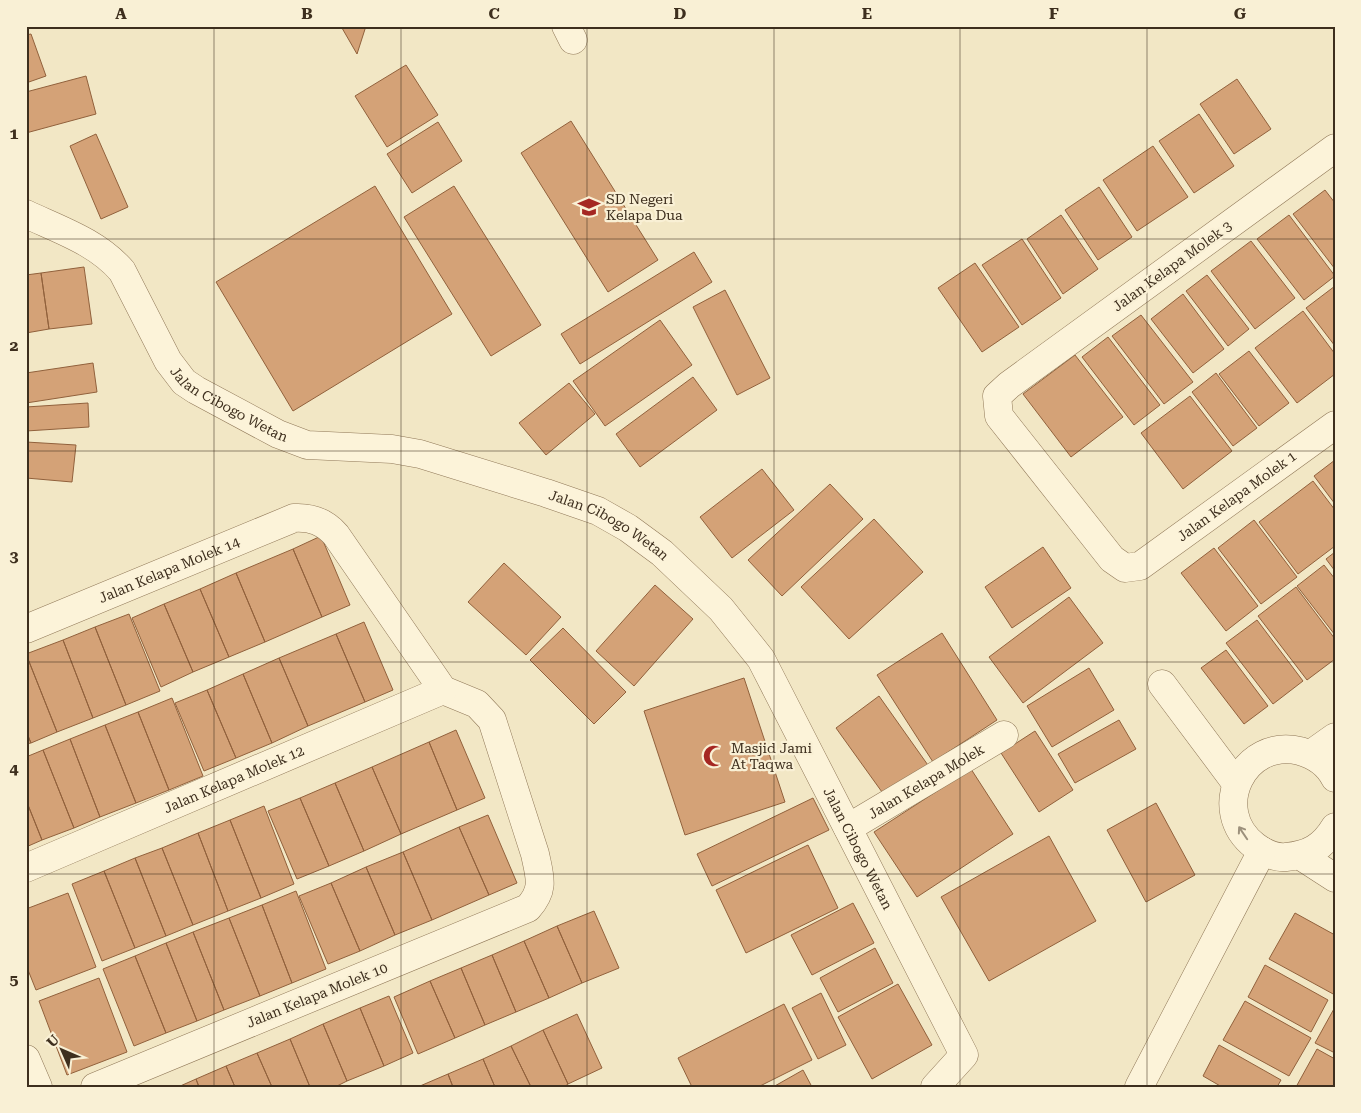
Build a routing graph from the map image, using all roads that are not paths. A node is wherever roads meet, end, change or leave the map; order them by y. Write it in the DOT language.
graph roads {
  1 [pos="1335,148"];
  2 [pos="26,214"];
  3 [pos="1335,426"];
  4 [pos="1140,566"];
  5 [pos="26,629"];
  6 [pos="1162,684"];
  7 [pos="443,690"];
  8 [pos="1004,735"];
  9 [pos="1335,737"];
  10 [pos="1311,754"];
  11 [pos="1335,778"];
  12 [pos="1236,783"];
  13 [pos="1335,827"];
  14 [pos="848,828"];
  15 [pos="1262,851"];
  16 [pos="1301,856"];
  17 [pos="26,868"];
  18 [pos="1335,878"];
  19 [pos="26,1059"];
  20 [pos="38,1087"];
  21 [pos="95,1087"];
  22 [pos="935,1087"];
  23 [pos="1139,1087"];
  1 -- 4 [label="street, Jalan Kelapa Molek 3"];
  2 -- 14 [label="street, Jalan Cibogo Wetan"];
  3 -- 4 [label="street, Jalan Kelapa Molek 1"];
  5 -- 7 [label="street, Jalan Kelapa Molek 14"];
  6 -- 12 [label="street"];
  7 -- 17 [label="street, Jalan Kelapa Molek 12"];
  7 -- 21 [label="street, Jalan Kelapa Molek 10"];
  8 -- 14 [label="street, Jalan Kelapa Molek"];
  9 -- 10 [label="street"];
  10 -- 11 [label="street"];
  10 -- 12 [label="street"];
  15 -- 12 [label="street, one-way"];
  13 -- 16 [label="street"];
  14 -- 22 [label="street, Jalan Cibogo Wetan"];
  15 -- 16 [label="street"];
  15 -- 23 [label="street"];
  16 -- 18 [label="street"];
  19 -- 20 [label="street"];
}
